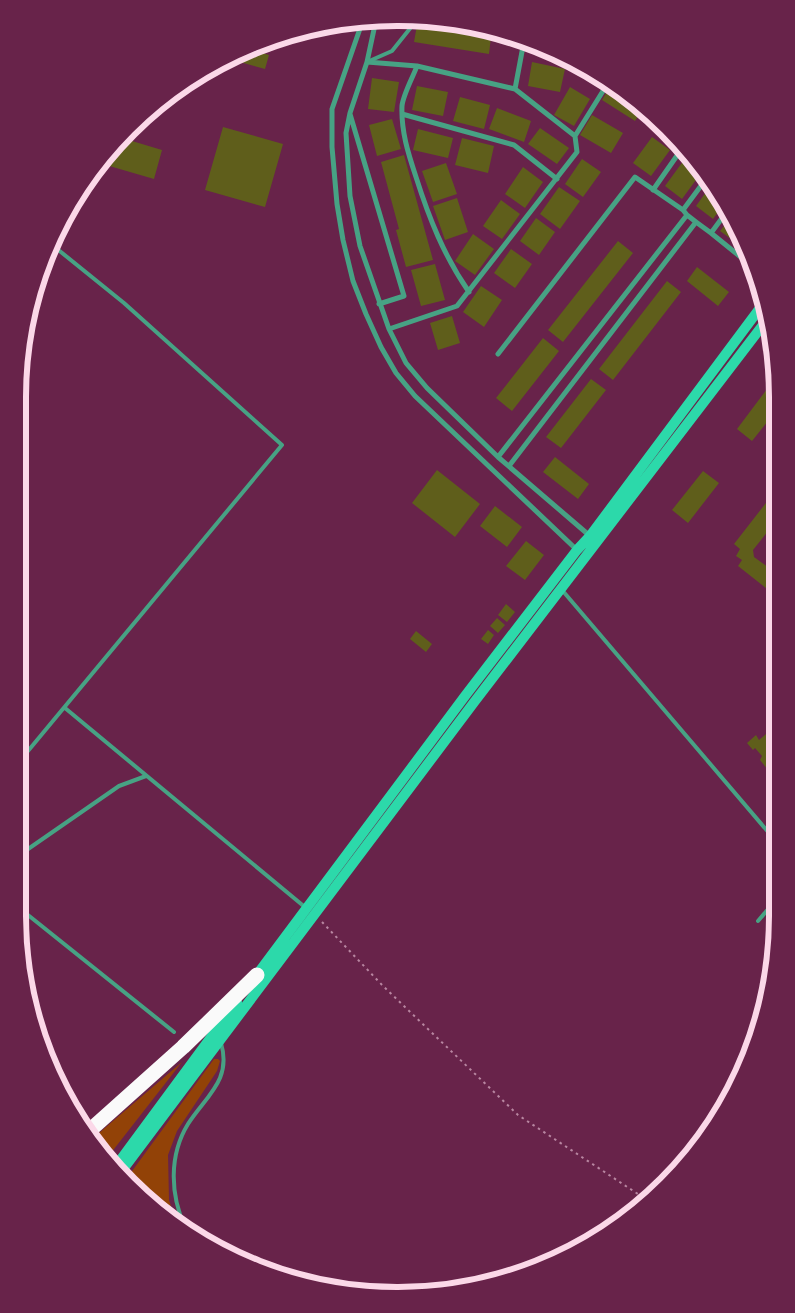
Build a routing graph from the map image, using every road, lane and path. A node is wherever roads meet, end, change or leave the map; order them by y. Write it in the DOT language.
graph roads {
  1 [pos="375,27"];
  2 [pos="412,27"];
  3 [pos="360,28"];
  4 [pos="523,48"];
  5 [pos="367,62"];
  6 [pos="417,66"];
  7 [pos="515,89"];
  8 [pos="604,89"];
  9 [pos="350,113"];
  10 [pos="402,114"];
  11 [pos="575,136"];
  12 [pos="678,154"];
  13 [pos="556,179"];
  14 [pos="702,185"];
  15 [pos="653,190"];
  16 [pos="685,212"];
  17 [pos="722,218"];
  18 [pos="696,222"];
  19 [pos="711,233"];
  20 [pos="58,249"];
  21 [pos="741,256"];
  22 [pos="469,292"];
  23 [pos="379,304"];
  24 [pos="758,310"];
  25 [pos="762,326"];
  26 [pos="389,329"];
  27 [pos="498,354"];
  28 [pos="498,457"];
  29 [pos="509,466"];
  30 [pos="590,536"];
  31 [pos="598,543"];
  32 [pos="577,550"];
  33 [pos="586,557"];
  34 [pos="552,582"];
  35 [pos="561,589"];
  36 [pos="65,708"];
  37 [pos="26,754"];
  38 [pos="146,776"];
  39 [pos="769,833"];
  40 [pos="26,850"];
  41 [pos="769,907"];
  42 [pos="306,908"];
  43 [pos="26,913"];
  44 [pos="315,915"];
  45 [pos="758,921"];
  46 [pos="257,975"];
  47 [pos="174,1032"];
  48 [pos="220,1039"];
  49 [pos="93,1128"];
  50 [pos="119,1161"];
  51 [pos="125,1167"];
  52 [pos="641,1196"];
  53 [pos="181,1217"];
  1 -- 5 [label="street"];
  2 -- 5 [label="lane"];
  3 -- 32 [label="street"];
  4 -- 7 [label="street"];
  5 -- 6 [label="street"];
  5 -- 9 [label="street"];
  6 -- 7 [label="street"];
  6 -- 10 [label="street"];
  7 -- 11 [label="street"];
  8 -- 11 [label="street"];
  9 -- 23 [label="street"];
  9 -- 23 [label="street"];
  10 -- 13 [label="street"];
  10 -- 22 [label="street"];
  11 -- 13 [label="street"];
  12 -- 15 [label="street"];
  13 -- 22 [label="street"];
  14 -- 16 [label="street"];
  15 -- 16 [label="street"];
  15 -- 27 [label="street"];
  16 -- 18 [label="street"];
  16 -- 28 [label="street"];
  17 -- 19 [label="street"];
  18 -- 19 [label="street"];
  18 -- 29 [label="street"];
  19 -- 21 [label="street"];
  20 -- 36 [label="lane"];
  22 -- 26 [label="street"];
  23 -- 26 [label="street"];
  24 -- 30 [label="main road"];
  25 -- 31 [label="main road"];
  26 -- 28 [label="street"];
  28 -- 29 [label="street"];
  29 -- 30 [label="street"];
  30 -- 31 [label="street"];
  30 -- 32 [label="main road"];
  31 -- 33 [label="main road"];
  32 -- 33 [label="street"];
  32 -- 34 [label="main road"];
  33 -- 35 [label="main road"];
  34 -- 35 [label="lane"];
  34 -- 42 [label="main road"];
  35 -- 39 [label="lane"];
  35 -- 44 [label="main road"];
  36 -- 37 [label="lane"];
  36 -- 38 [label="lane"];
  38 -- 40 [label="lane"];
  38 -- 42 [label="lane"];
  41 -- 45 [label="lane"];
  42 -- 44 [label="main road"];
  42 -- 46 [label="main road"];
  43 -- 47 [label="lane"];
  44 -- 48 [label="main road"];
  44 -- 52 [label="path"];
  46 -- 49 [label="highway"];
  46 -- 50 [label="main road"];
  48 -- 51 [label="main road"];
  48 -- 53 [label="lane"];
}
